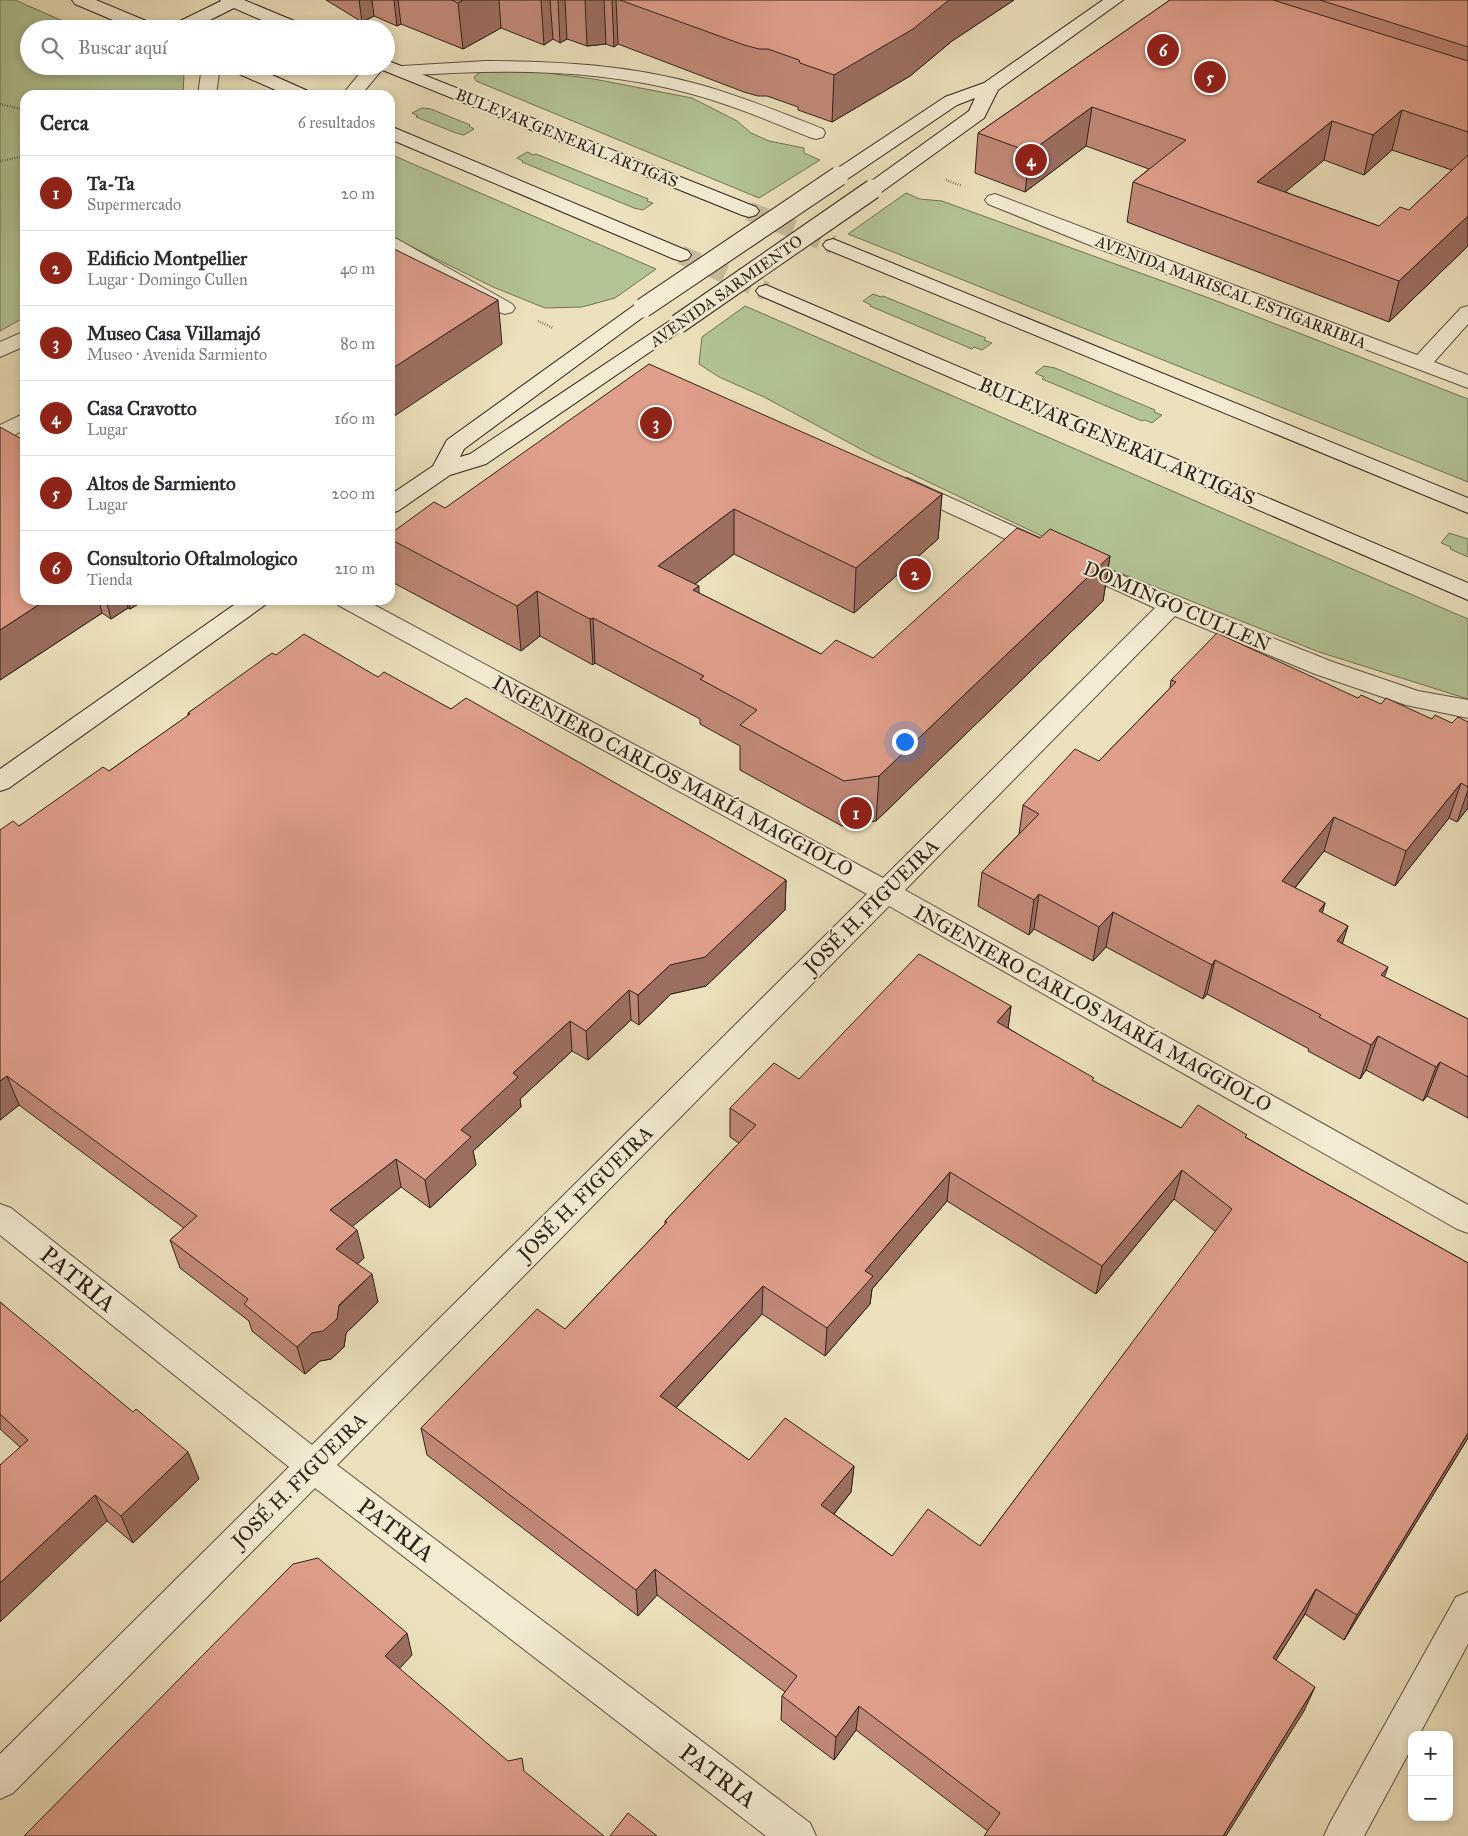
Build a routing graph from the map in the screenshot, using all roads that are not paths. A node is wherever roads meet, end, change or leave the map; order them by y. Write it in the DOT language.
graph roads {
  1 [pos="81,0"];
  2 [pos="1114,0"];
  3 [pos="232,1"];
  4 [pos="129,20"];
  5 [pos="195,20"];
  6 [pos="277,20"];
  7 [pos="395,68"];
  8 [pos="395,68"];
  9 [pos="210,75"];
  10 [pos="256,75"];
  11 [pos="368,75"];
  12 [pos="990,87"];
  13 [pos="208,90"];
  14 [pos="291,90"];
  15 [pos="355,90"];
  16 [pos="816,133"];
  17 [pos="395,134"];
  18 [pos="994,200"];
  19 [pos="748,211"];
  20 [pos="833,245"];
  21 [pos="395,246"];
  22 [pos="681,255"];
  23 [pos="766,291"];
  24 [pos="505,308"];
  25 [pos="1468,312"];
  26 [pos="20,340"];
  27 [pos="0,351"];
  28 [pos="1420,364"];
  29 [pos="1468,382"];
  30 [pos="0,411"];
  31 [pos="20,421"];
  32 [pos="20,424"];
  33 [pos="0,434"];
  34 [pos="442,470"];
  35 [pos="883,474"];
  36 [pos="395,503"];
  37 [pos="1468,506"];
  38 [pos="1468,592"];
  39 [pos="250,605"];
  40 [pos="355,605"];
  41 [pos="1171,606"];
  42 [pos="1468,709"];
  43 [pos="0,782"];
  44 [pos="885,891"];
  45 [pos="0,1217"];
  46 [pos="1468,1220"];
  47 [pos="313,1466"];
  48 [pos="1468,1609"];
  49 [pos="0,1780"];
  50 [pos="797,1836"];
  51 [pos="1343,1836"];
  1 -- 4 [label="street"];
  2 -- 12 [label="street, AVENIDA SARMIENTO"];
  3 -- 5 [label="street"];
  3 -- 6 [label="street"];
  7 -- 16 [label="street"];
  8 -- 19 [label="street, BULEVAR GENERAL ARTIGAS"];
  9 -- 13 [label="street"];
  10 -- 14 [label="street"];
  11 -- 15 [label="street"];
  12 -- 34 [label="street, AVENIDA SARMIENTO, bridge"];
  12 -- 34 [label="street, AVENIDA SARMIENTO, bridge"];
  17 -- 22 [label="street"];
  18 -- 28 [label="street, AVENIDA MARISCAL ESTIGARRIBIA"];
  20 -- 37 [label="street"];
  21 -- 24 [label="street"];
  23 -- 38 [label="street, BULEVAR GENERAL ARTIGAS"];
  25 -- 28 [label="street"];
  26 -- 27 [label="street"];
  28 -- 29 [label="street, AVENIDA MARISCAL ESTIGARRIBIA"];
  30 -- 31 [label="street"];
  32 -- 33 [label="street"];
  34 -- 36 [label="street, AVENIDA SARMIENTO"];
  35 -- 41 [label="street, DOMINGO CULLEN"];
  39 -- 43 [label="street"];
  40 -- 44 [label="street, INGENIERO CARLOS MARÍA MAGGIOLO"];
  41 -- 42 [label="street, DOMINGO CULLEN"];
  41 -- 44 [label="street, JOSÉ H. FIGUEIRA"];
  44 -- 46 [label="street, INGENIERO CARLOS MARÍA MAGGIOLO"];
  44 -- 47 [label="street, JOSÉ H. FIGUEIRA"];
  45 -- 47 [label="street, PATRIA"];
  47 -- 49 [label="street, JOSÉ H. FIGUEIRA"];
  47 -- 50 [label="street, PATRIA"];
  48 -- 51 [label="street"];
}
